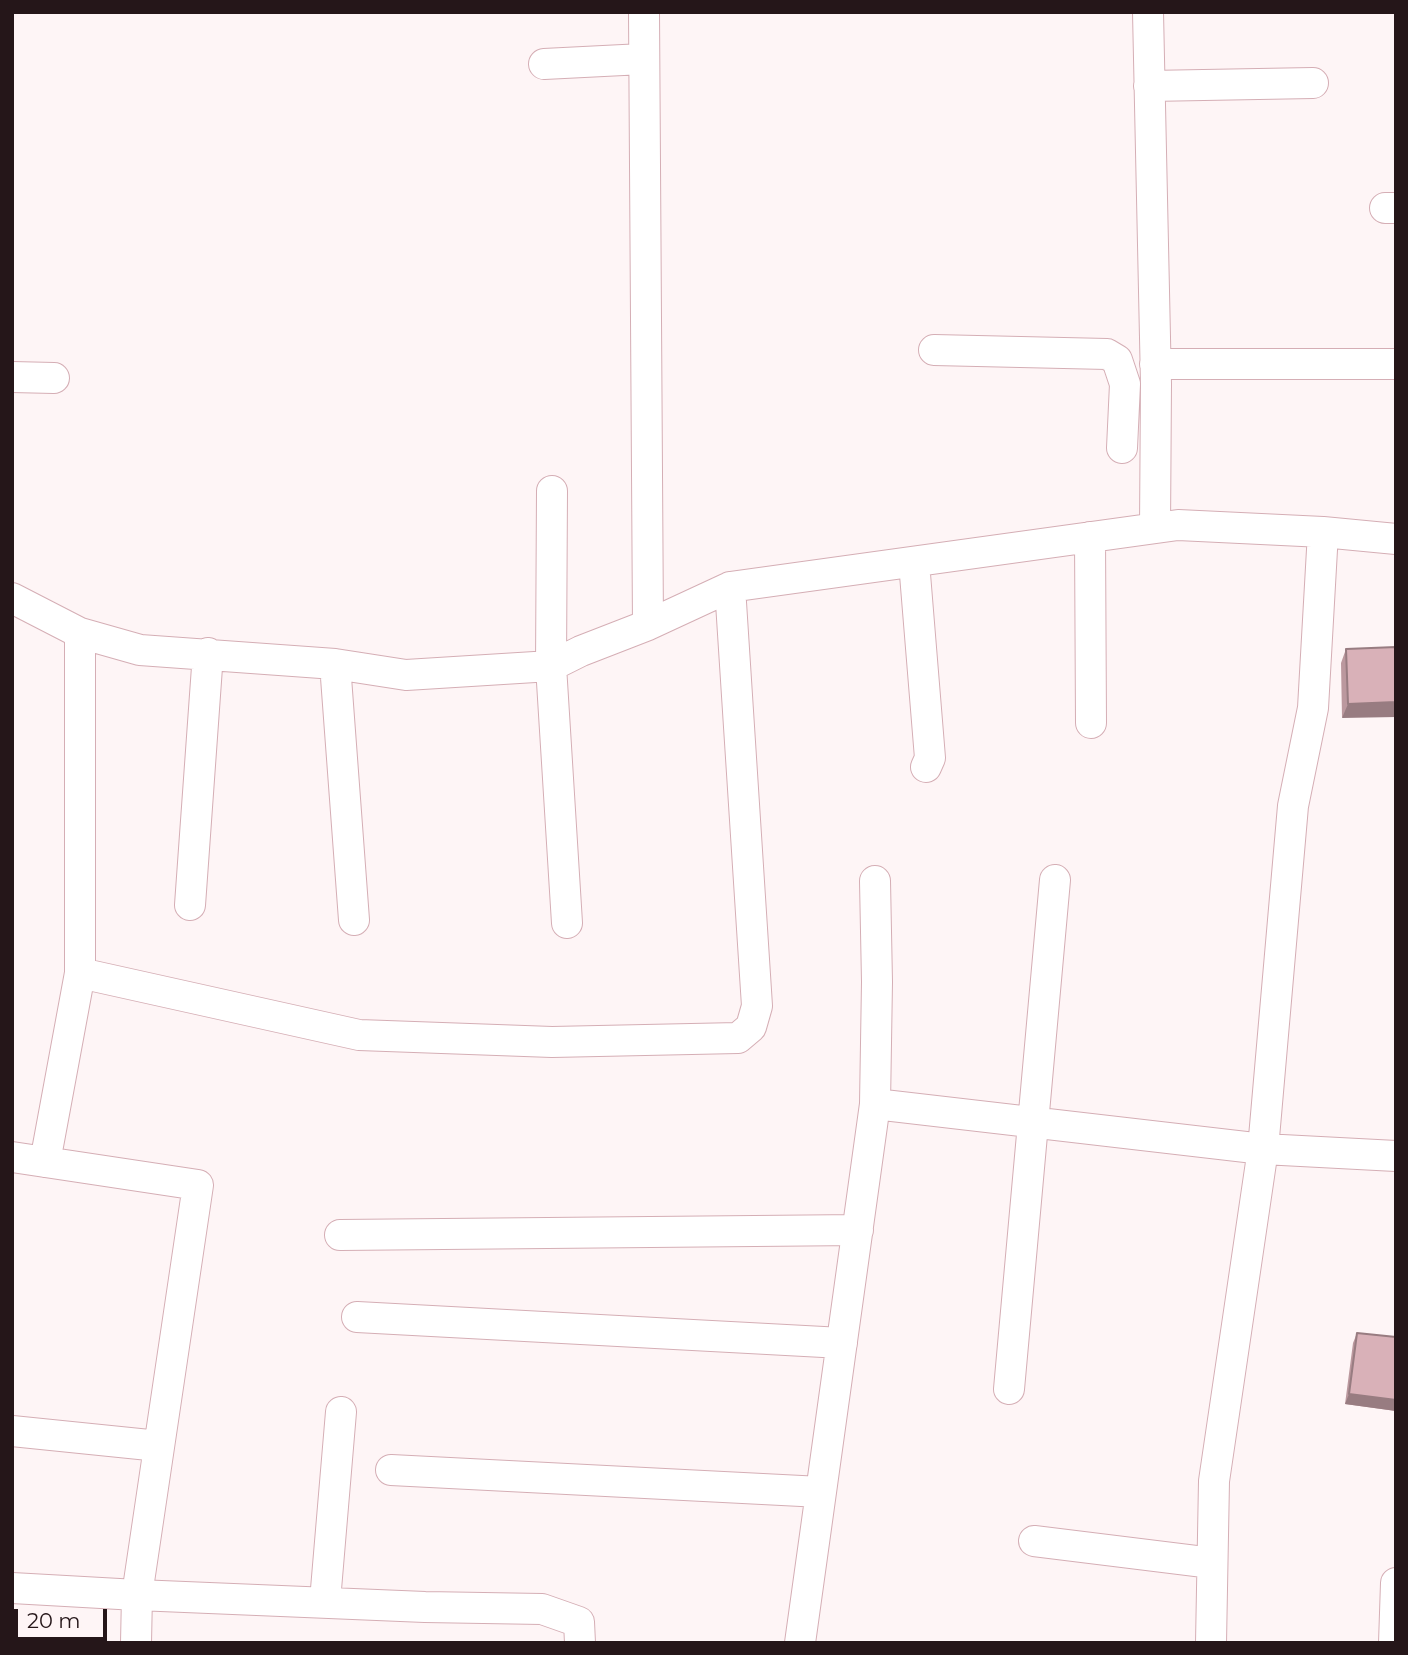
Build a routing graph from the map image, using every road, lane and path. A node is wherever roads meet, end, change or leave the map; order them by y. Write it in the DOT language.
graph roads {
  1 [pos="643,12"];
  2 [pos="1148,12"];
  3 [pos="643,59"];
  4 [pos="544,64"];
  5 [pos="1313,83"];
  6 [pos="1149,86"];
  7 [pos="933,350"];
  8 [pos="1396,364"];
  9 [pos="1156,374"];
  10 [pos="12,377"];
  11 [pos="54,378"];
  12 [pos="1125,384"];
  13 [pos="1122,449"];
  14 [pos="552,491"];
  15 [pos="1155,528"];
  16 [pos="1323,531"];
  17 [pos="1090,537"];
  18 [pos="1396,539"];
  19 [pos="914,562"];
  20 [pos="730,587"];
  21 [pos="12,598"];
  22 [pos="648,625"];
  23 [pos="80,633"];
  24 [pos="208,653"];
  25 [pos="335,664"];
  26 [pos="551,666"];
  27 [pos="1091,723"];
  28 [pos="926,767"];
  29 [pos="1055,880"];
  30 [pos="875,881"];
  31 [pos="190,905"];
  32 [pos="354,920"];
  33 [pos="567,923"];
  34 [pos="80,973"];
  35 [pos="875,1104"];
  36 [pos="1033,1122"];
  37 [pos="1262,1149"];
  38 [pos="1396,1156"];
  39 [pos="12,1157"];
  40 [pos="46,1162"];
  41 [pos="858,1230"];
  42 [pos="340,1235"];
  43 [pos="357,1317"];
  44 [pos="842,1343"];
  45 [pos="1010,1389"];
  46 [pos="341,1412"];
  47 [pos="12,1431"];
  48 [pos="159,1446"];
  49 [pos="391,1470"];
  50 [pos="821,1492"];
  51 [pos="1034,1541"];
  52 [pos="1213,1563"];
  53 [pos="1396,1583"];
  54 [pos="12,1588"];
  55 [pos="137,1595"];
  56 [pos="325,1601"];
  57 [pos="136,1643"];
  58 [pos="580,1643"];
  59 [pos="800,1643"];
  60 [pos="1211,1643"];
  61 [pos="1394,1643"];
  1 -- 3 [label="street"];
  2 -- 6 [label="street"];
  3 -- 4 [label="street"];
  3 -- 22 [label="street"];
  5 -- 6 [label="street"];
  6 -- 9 [label="street"];
  7 -- 12 [label="street"];
  8 -- 9 [label="street"];
  9 -- 12 [label="street"];
  9 -- 15 [label="street"];
  10 -- 11 [label="street"];
  12 -- 13 [label="street"];
  14 -- 26 [label="street"];
  15 -- 16 [label="street"];
  15 -- 17 [label="street"];
  16 -- 18 [label="street"];
  16 -- 37 [label="street"];
  17 -- 19 [label="street"];
  17 -- 27 [label="street"];
  19 -- 20 [label="street"];
  19 -- 28 [label="street"];
  20 -- 22 [label="street"];
  20 -- 34 [label="street"];
  21 -- 23 [label="street"];
  22 -- 26 [label="street"];
  23 -- 24 [label="street"];
  23 -- 34 [label="street"];
  24 -- 25 [label="street"];
  24 -- 31 [label="street"];
  25 -- 26 [label="street"];
  25 -- 32 [label="street"];
  26 -- 33 [label="street"];
  29 -- 36 [label="street"];
  30 -- 35 [label="street"];
  34 -- 40 [label="street"];
  35 -- 36 [label="street"];
  35 -- 41 [label="street"];
  36 -- 37 [label="street"];
  36 -- 45 [label="street"];
  37 -- 38 [label="street"];
  37 -- 52 [label="street"];
  39 -- 40 [label="street"];
  40 -- 48 [label="street"];
  41 -- 42 [label="street"];
  41 -- 44 [label="street"];
  43 -- 44 [label="street"];
  44 -- 50 [label="street"];
  46 -- 56 [label="street"];
  47 -- 48 [label="street"];
  48 -- 55 [label="street"];
  49 -- 50 [label="street"];
  50 -- 59 [label="street"];
  51 -- 52 [label="street"];
  52 -- 60 [label="street"];
  53 -- 61 [label="street"];
  54 -- 55 [label="street"];
  55 -- 56 [label="street"];
  55 -- 57 [label="street"];
  56 -- 58 [label="street"];
}
